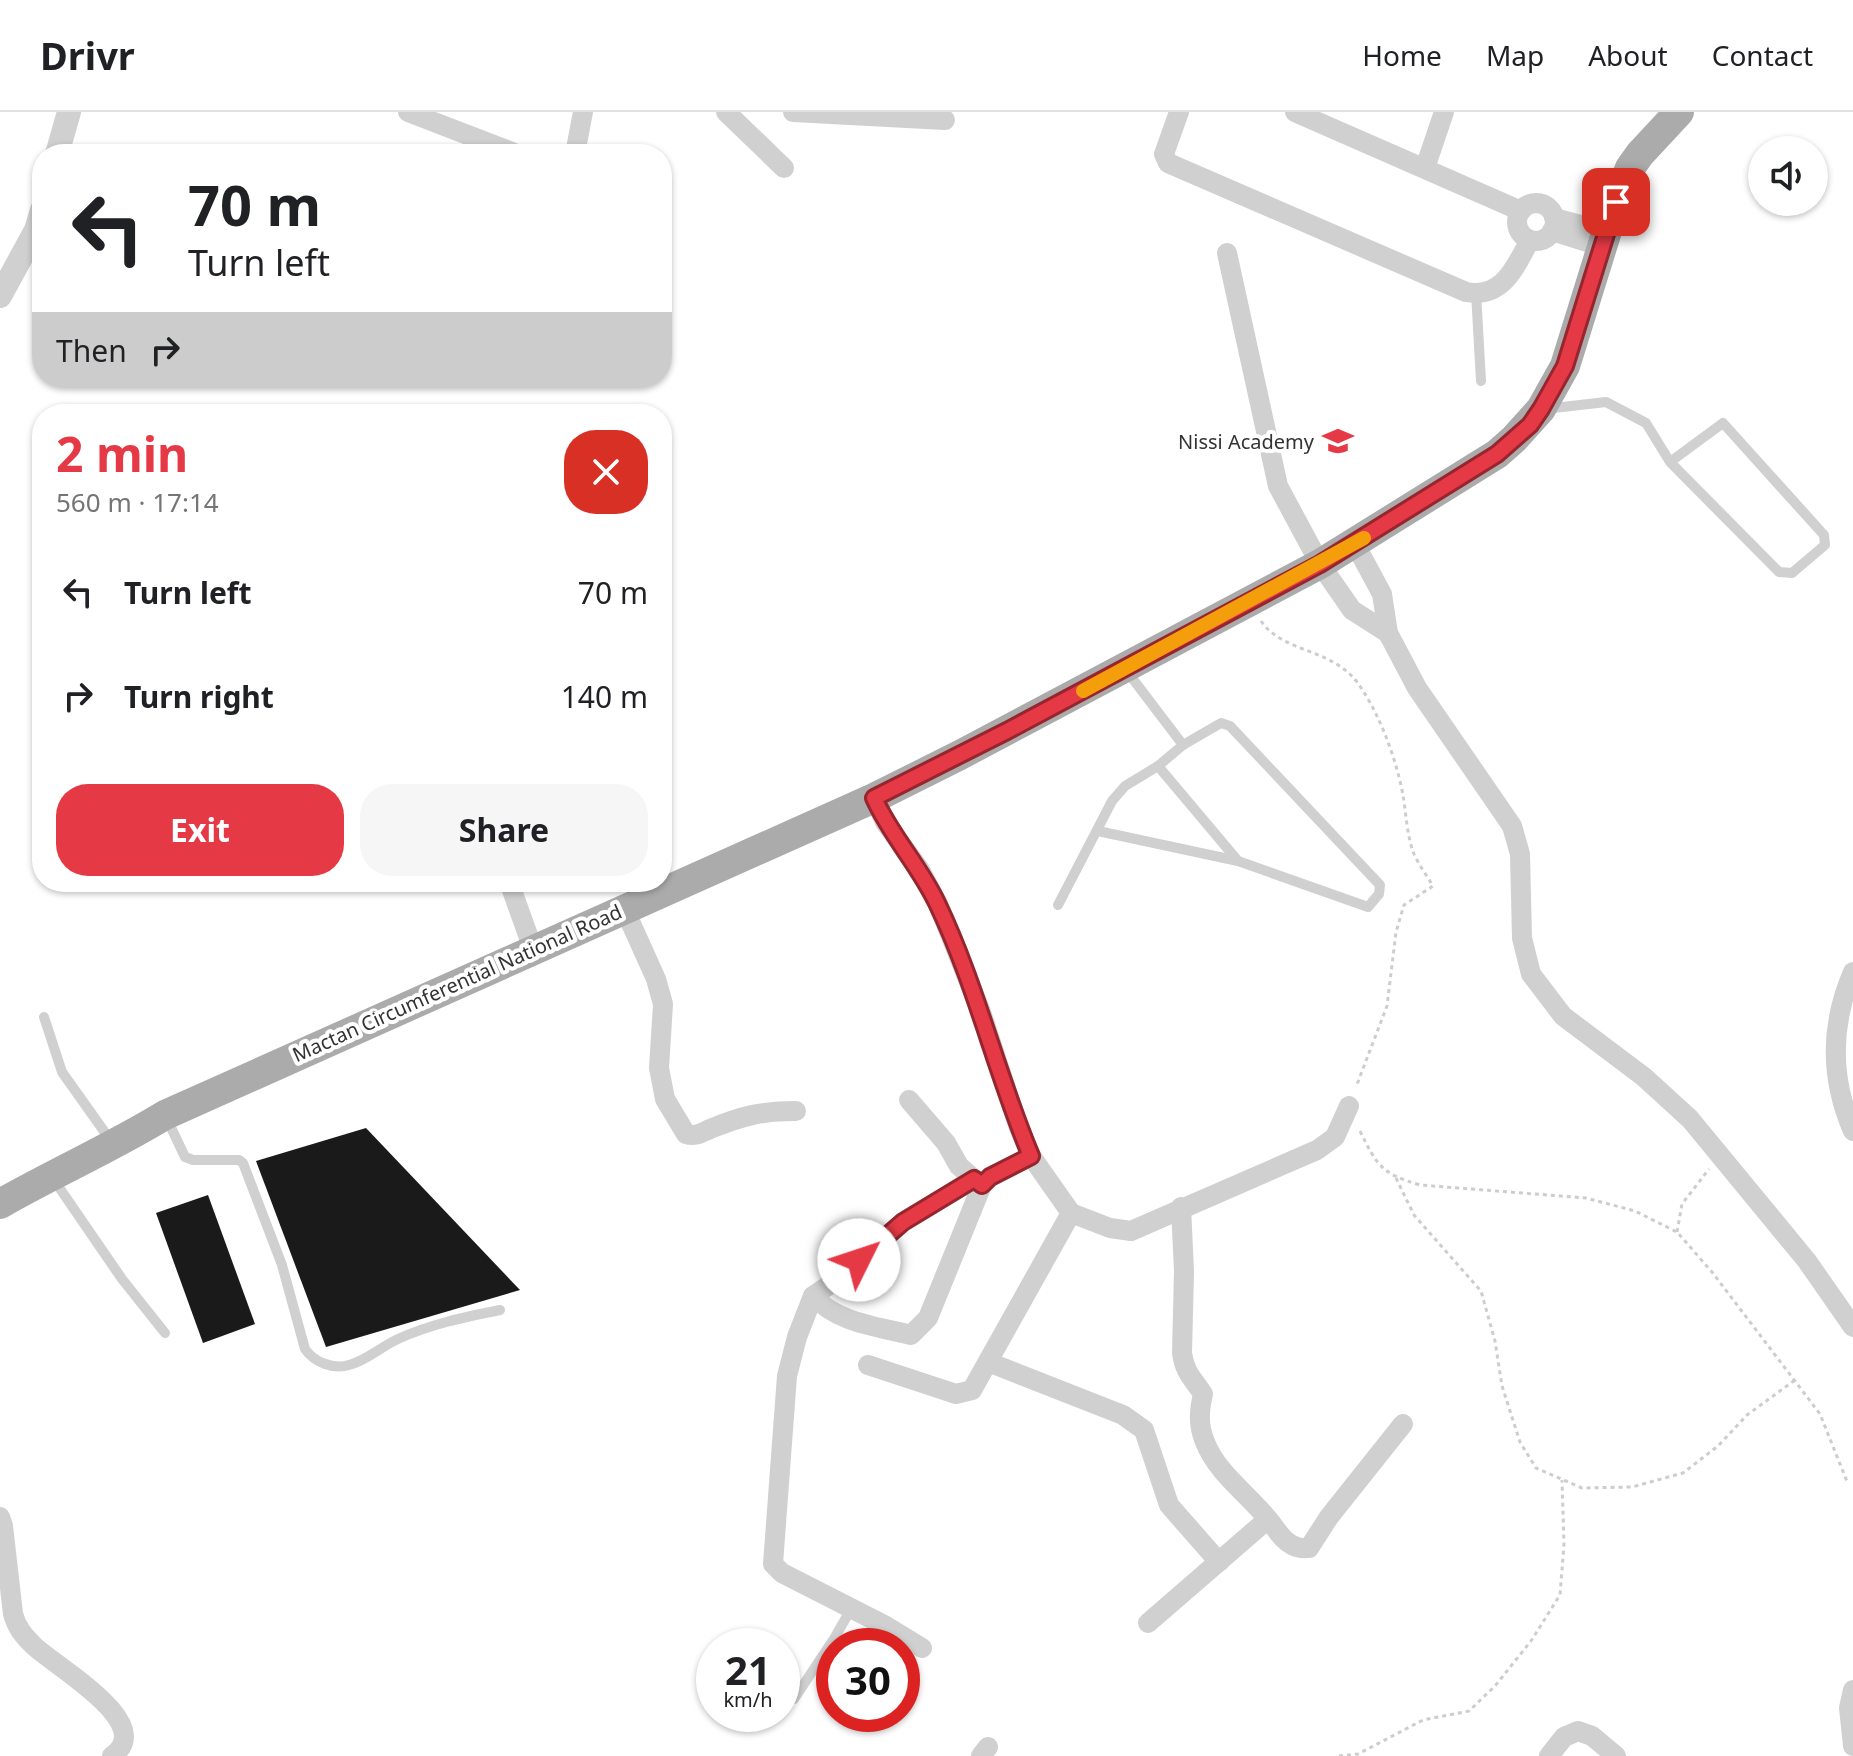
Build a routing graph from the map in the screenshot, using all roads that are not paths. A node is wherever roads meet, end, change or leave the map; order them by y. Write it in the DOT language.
graph roads {
  1 [pos="69,112"];
  2 [pos="408,112"];
  3 [pos="583,112"];
  4 [pos="726,112"];
  5 [pos="793,112"];
  6 [pos="1179,112"];
  7 [pos="1295,112"];
  8 [pos="1444,112"];
  9 [pos="1679,112"];
  10 [pos="839,113"];
  11 [pos="945,120"];
  12 [pos="60,144"];
  13 [pos="491,144"];
  14 [pos="577,144"];
  15 [pos="784,168"];
  16 [pos="1425,168"];
  17 [pos="1521,211"];
  18 [pos="1553,225"];
  19 [pos="32,235"];
  20 [pos="1530,240"];
  21 [pos="1605,240"];
  22 [pos="1227,253"];
  23 [pos="8,266"];
  24 [pos="1476,293"];
  25 [pos="0,296"];
  26 [pos="1481,381"];
  27 [pos="1541,409"];
  28 [pos="1670,462"];
  29 [pos="1355,544"];
  30 [pos="1320,564"];
  31 [pos="1388,633"];
  32 [pos="1125,669"];
  33 [pos="1183,745"];
  34 [pos="1158,766"];
  35 [pos="874,798"];
  36 [pos="1098,831"];
  37 [pos="1238,861"];
  38 [pos="672,889"];
  39 [pos="513,892"];
  40 [pos="664,892"];
  41 [pos="1058,905"];
  42 [pos="624,908"];
  43 [pos="533,949"];
  44 [pos="1853,972"];
  45 [pos="44,1017"];
  46 [pos="909,1100"];
  47 [pos="1349,1106"];
  48 [pos="796,1111"];
  49 [pos="165,1115"];
  50 [pos="1853,1131"];
  51 [pos="115,1145"];
  52 [pos="1031,1156"];
  53 [pos="51,1175"];
  54 [pos="978,1182"];
  55 [pos="0,1204"];
  56 [pos="1181,1207"];
  57 [pos="1071,1213"];
  58 [pos="813,1296"];
  59 [pos="500,1310"];
  60 [pos="1853,1327"];
  61 [pos="165,1333"];
  62 [pos="988,1362"];
  63 [pos="868,1365"];
  64 [pos="1403,1424"];
  65 [pos="0,1517"];
  66 [pos="1268,1519"];
  67 [pos="1219,1562"];
  68 [pos="851,1609"];
  69 [pos="1148,1623"];
  70 [pos="922,1648"];
  71 [pos="800,1690"];
  72 [pos="1853,1690"];
  73 [pos="1853,1746"];
  74 [pos="112,1756"];
  75 [pos="1549,1756"];
  76 [pos="1616,1756"];
  1 -- 12 [label="street"];
  2 -- 13 [label="street"];
  3 -- 14 [label="street"];
  4 -- 15 [label="street"];
  5 -- 10 [label="street"];
  6 -- 24 [label="street"];
  7 -- 16 [label="street"];
  8 -- 16 [label="street"];
  9 -- 21 [label="main road, Mactan Circumferential National Road"];
  10 -- 11 [label="street"];
  16 -- 17 [label="street"];
  17 -- 18 [label="street"];
  17 -- 20 [label="street"];
  18 -- 20 [label="street"];
  18 -- 21 [label="street"];
  19 -- 23 [label="street"];
  20 -- 24 [label="street"];
  21 -- 27 [label="main road, Mactan Circumferential National Road"];
  22 -- 30 [label="street"];
  23 -- 25 [label="street"];
  24 -- 26 [label="lane"];
  27 -- 28 [label="lane"];
  27 -- 29 [label="main road, Mactan Circumferential National Road"];
  28 -- 28 [label="lane"];
  29 -- 30 [label="main road, Mactan Circumferential National Road"];
  29 -- 31 [label="street"];
  30 -- 31 [label="street"];
  30 -- 32 [label="main road, Mactan Circumferential National Road"];
  31 -- 60 [label="street"];
  32 -- 33 [label="lane"];
  32 -- 35 [label="main road, Mactan Circumferential National Road"];
  33 -- 34 [label="lane"];
  33 -- 37 [label="lane"];
  34 -- 36 [label="lane"];
  34 -- 37 [label="lane"];
  35 -- 38 [label="main road, Mactan Circumferential National Road"];
  35 -- 52 [label="street"];
  36 -- 37 [label="lane"];
  36 -- 41 [label="lane"];
  39 -- 43 [label="street"];
  40 -- 42 [label="main road, Mactan Circumferential National Road"];
  42 -- 43 [label="main road, Mactan Circumferential National Road"];
  42 -- 48 [label="street"];
  43 -- 49 [label="main road, Mactan Circumferential National Road"];
  44 -- 50 [label="street"];
  45 -- 51 [label="lane"];
  46 -- 54 [label="street"];
  47 -- 56 [label="street"];
  49 -- 51 [label="main road, Mactan Circumferential National Road"];
  49 -- 59 [label="lane"];
  51 -- 53 [label="main road, Mactan Circumferential National Road"];
  52 -- 54 [label="street"];
  52 -- 57 [label="street"];
  53 -- 55 [label="main road, Mactan Circumferential National Road"];
  53 -- 61 [label="lane"];
  54 -- 58 [label="street"];
  54 -- 58 [label="street"];
  56 -- 57 [label="street"];
  56 -- 66 [label="street"];
  57 -- 62 [label="street"];
  58 -- 68 [label="street"];
  62 -- 63 [label="street"];
  62 -- 67 [label="street"];
  64 -- 66 [label="street"];
  65 -- 74 [label="street"];
  66 -- 67 [label="street"];
  67 -- 69 [label="street"];
  68 -- 70 [label="street"];
  68 -- 71 [label="lane"];
  72 -- 73 [label="street"];
  75 -- 76 [label="street"];
}
